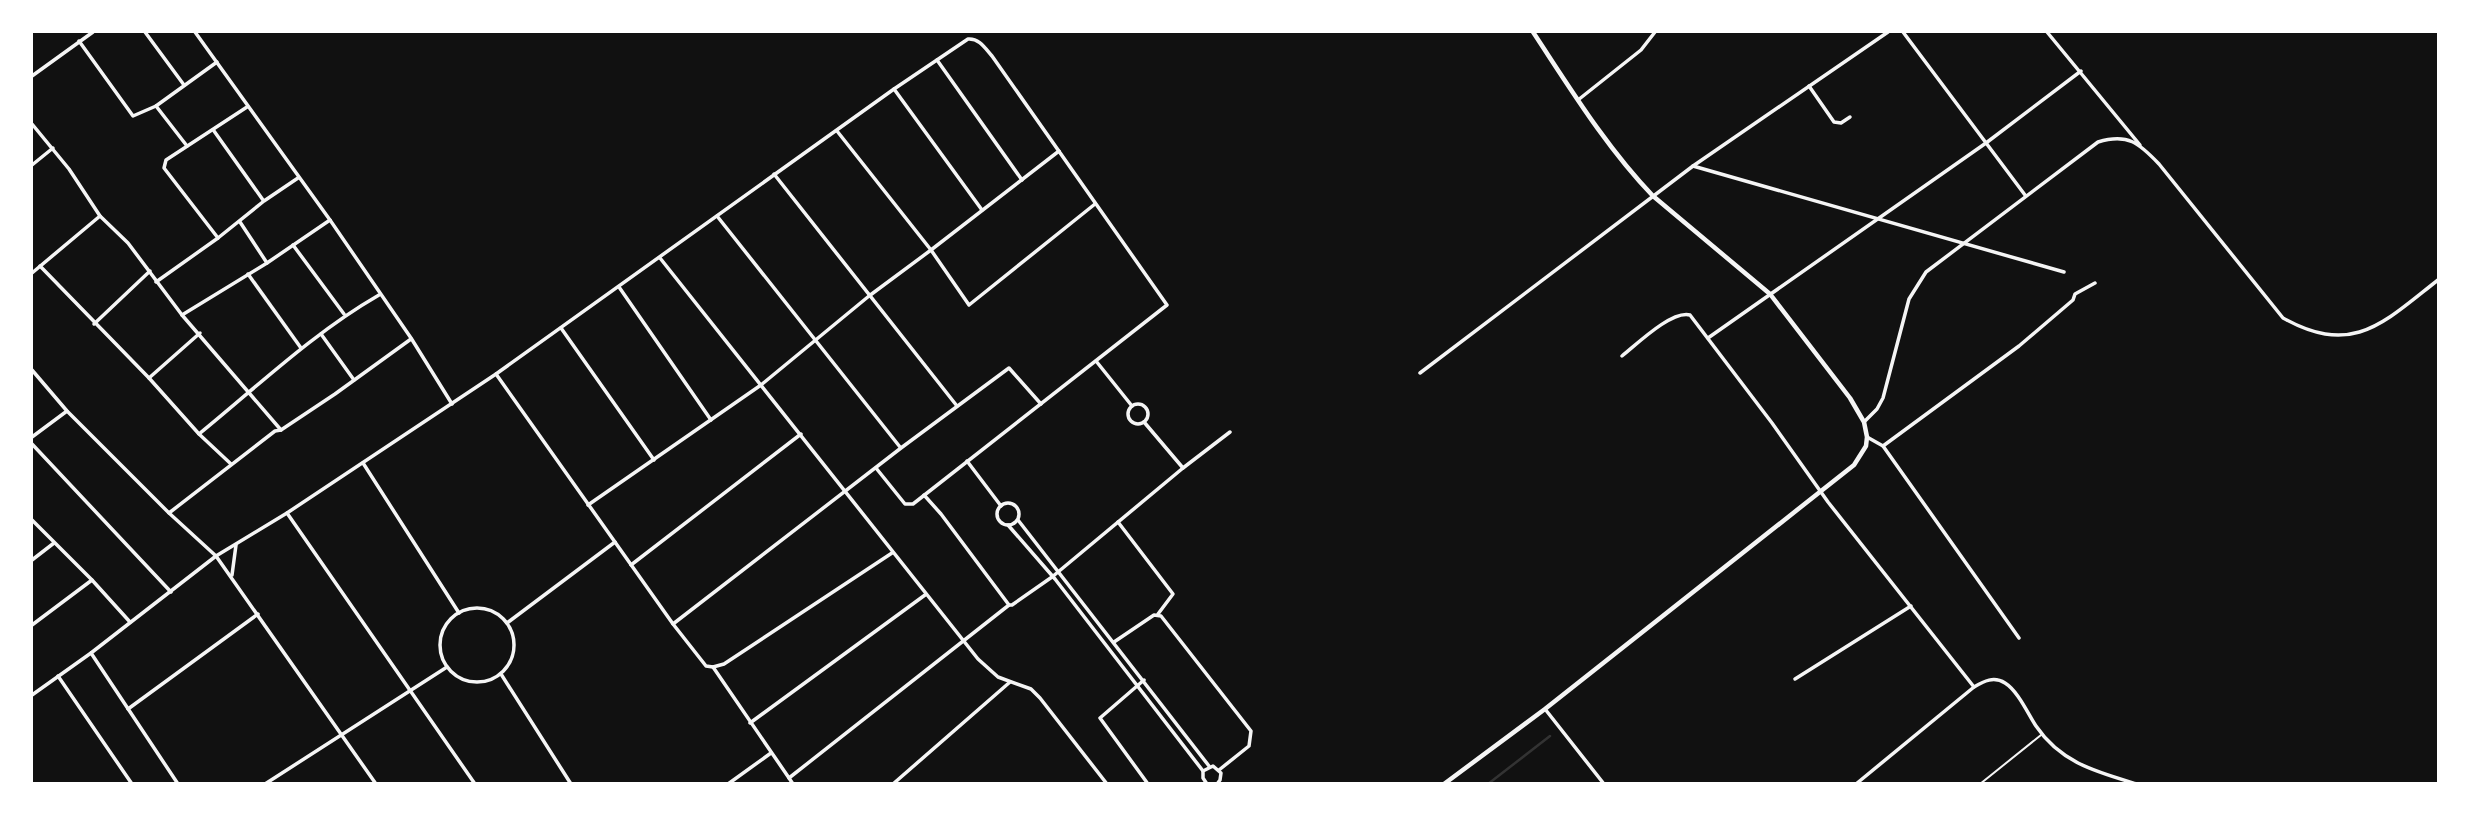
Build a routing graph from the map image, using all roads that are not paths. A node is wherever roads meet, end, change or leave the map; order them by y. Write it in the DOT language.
graph roads {
  1 [pos="93,32"];
  2 [pos="145,32"];
  3 [pos="195,32"];
  4 [pos="1535,32"];
  5 [pos="1655,32"];
  6 [pos="1888,32"];
  7 [pos="1903,32"];
  8 [pos="2047,32"];
  9 [pos="79,41"];
  10 [pos="937,60"];
  11 [pos="217,62"];
  12 [pos="2081,71"];
  13 [pos="32,76"];
  14 [pos="184,85"];
  15 [pos="1809,86"];
  16 [pos="894,89"];
  17 [pos="1578,100"];
  18 [pos="156,106"];
  19 [pos="247,107"];
  20 [pos="1850,117"];
  21 [pos="32,124"];
  22 [pos="214,131"];
  23 [pos="837,131"];
  24 [pos="1986,143"];
  25 [pos="187,146"];
  26 [pos="2141,146"];
  27 [pos="53,149"];
  28 [pos="1059,151"];
  29 [pos="32,165"];
  30 [pos="1693,166"];
  31 [pos="774,174"];
  32 [pos="298,178"];
  33 [pos="1022,180"];
  34 [pos="2025,195"];
  35 [pos="1653,197"];
  36 [pos="264,201"];
  37 [pos="1095,204"];
  38 [pos="982,210"];
  39 [pos="100,216"];
  40 [pos="717,216"];
  41 [pos="1878,218"];
  42 [pos="330,220"];
  43 [pos="240,222"];
  44 [pos="218,238"];
  45 [pos="1962,243"];
  46 [pos="293,245"];
  47 [pos="931,250"];
  48 [pos="660,258"];
  49 [pos="267,263"];
  50 [pos="40,266"];
  51 [pos="150,271"];
  52 [pos="2064,272"];
  53 [pos="32,273"];
  54 [pos="247,274"];
  55 [pos="2438,280"];
  56 [pos="156,282"];
  57 [pos="2095,283"];
  58 [pos="619,287"];
  59 [pos="1770,294"];
  60 [pos="379,295"];
  61 [pos="869,296"];
  62 [pos="182,315"];
  63 [pos="344,315"];
  64 [pos="94,324"];
  65 [pos="561,328"];
  66 [pos="200,333"];
  67 [pos="321,334"];
  68 [pos="411,338"];
  69 [pos="1708,338"];
  70 [pos="815,341"];
  71 [pos="301,348"];
  72 [pos="1622,356"];
  73 [pos="1096,361"];
  74 [pos="32,370"];
  75 [pos="1419,373"];
  76 [pos="496,374"];
  77 [pos="36,375"];
  78 [pos="149,378"];
  79 [pos="32,379"];
  80 [pos="354,380"];
  81 [pos="761,385"];
  82 [pos="249,393"];
  83 [pos="452,404"];
  84 [pos="1041,404"];
  85 [pos="957,406"];
  86 [pos="1132,406"];
  87 [pos="67,411"];
  88 [pos="711,420"];
  89 [pos="1144,422"];
  90 [pos="1864,422"];
  91 [pos="281,430"];
  92 [pos="1230,432"];
  93 [pos="199,434"];
  94 [pos="801,435"];
  95 [pos="32,437"];
  96 [pos="1867,437"];
  97 [pos="32,444"];
  98 [pos="1883,446"];
  99 [pos="901,448"];
  100 [pos="654,460"];
  101 [pos="967,461"];
  102 [pos="363,463"];
  103 [pos="231,464"];
  104 [pos="876,468"];
  105 [pos="1183,468"];
  106 [pos="1820,490"];
  107 [pos="846,492"];
  108 [pos="924,495"];
  109 [pos="588,505"];
  110 [pos="1001,506"];
  111 [pos="169,513"];
  112 [pos="287,513"];
  113 [pos="32,520"];
  114 [pos="1018,520"];
  115 [pos="1118,522"];
  116 [pos="1008,525"];
  117 [pos="615,542"];
  118 [pos="54,543"];
  119 [pos="236,544"];
  120 [pos="892,553"];
  121 [pos="216,556"];
  122 [pos="32,560"];
  123 [pos="631,565"];
  124 [pos="1059,571"];
  125 [pos="232,577"];
  126 [pos="1052,577"];
  127 [pos="92,580"];
  128 [pos="171,592"];
  129 [pos="925,595"];
  130 [pos="1009,605"];
  131 [pos="1911,606"];
  132 [pos="458,613"];
  133 [pos="258,614"];
  134 [pos="1158,614"];
  135 [pos="130,622"];
  136 [pos="507,623"];
  137 [pos="673,624"];
  138 [pos="32,625"];
  139 [pos="2019,638"];
  140 [pos="964,642"];
  141 [pos="1114,642"];
  142 [pos="91,653"];
  143 [pos="447,667"];
  144 [pos="713,667"];
  145 [pos="501,674"];
  146 [pos="58,676"];
  147 [pos="1795,679"];
  148 [pos="1144,680"];
  149 [pos="1010,681"];
  150 [pos="1137,686"];
  151 [pos="1975,687"];
  152 [pos="411,690"];
  153 [pos="32,695"];
  154 [pos="128,709"];
  155 [pos="1545,709"];
  156 [pos="750,723"];
  157 [pos="344,735"];
  158 [pos="2042,735"];
  159 [pos="771,753"];
  160 [pos="1209,766"];
  161 [pos="1219,770"];
  162 [pos="1203,771"];
  163 [pos="789,778"];
  164 [pos="272,779"];
  165 [pos="1220,782"];
  166 [pos="132,783"];
  167 [pos="178,783"];
  168 [pos="265,783"];
  169 [pos="275,783"];
  170 [pos="376,783"];
  171 [pos="474,783"];
  172 [pos="571,783"];
  173 [pos="728,783"];
  174 [pos="793,783"];
  175 [pos="893,783"];
  176 [pos="1107,783"];
  177 [pos="1148,783"];
  178 [pos="1204,783"];
  179 [pos="1444,783"];
  180 [pos="1604,783"];
  181 [pos="1856,783"];
  182 [pos="1980,783"];
  183 [pos="2137,783"];
  1 -- 9 [label="street"];
  2 -- 14 [label="street"];
  3 -- 11 [label="street"];
  4 -- 17 [label="street"];
  5 -- 17 [label="street"];
  6 -- 15 [label="street"];
  7 -- 24 [label="street"];
  8 -- 12 [label="street"];
  9 -- 13 [label="street"];
  9 -- 18 [label="street"];
  10 -- 16 [label="street"];
  10 -- 28 [label="street"];
  10 -- 33 [label="street"];
  11 -- 14 [label="street"];
  11 -- 19 [label="street"];
  12 -- 24 [label="street"];
  12 -- 26 [label="street"];
  14 -- 18 [label="street"];
  15 -- 20 [label="street"];
  15 -- 30 [label="street"];
  16 -- 23 [label="street"];
  16 -- 38 [label="street"];
  17 -- 35 [label="street"];
  18 -- 25 [label="street"];
  19 -- 22 [label="street"];
  19 -- 32 [label="street"];
  21 -- 27 [label="street"];
  22 -- 25 [label="street"];
  22 -- 36 [label="street"];
  23 -- 31 [label="street"];
  23 -- 47 [label="street"];
  24 -- 34 [label="street"];
  24 -- 41 [label="street"];
  25 -- 44 [label="street"];
  26 -- 34 [label="street"];
  26 -- 55 [label="street"];
  27 -- 29 [label="street"];
  27 -- 39 [label="street"];
  28 -- 33 [label="street"];
  28 -- 37 [label="street"];
  30 -- 35 [label="street"];
  30 -- 41 [label="street"];
  31 -- 40 [label="street"];
  31 -- 61 [label="street"];
  32 -- 36 [label="street"];
  32 -- 42 [label="street"];
  33 -- 38 [label="street"];
  34 -- 45 [label="street"];
  35 -- 59 [label="street"];
  35 -- 75 [label="street"];
  36 -- 43 [label="street"];
  37 -- 47 [label="street"];
  37 -- 73 [label="street"];
  38 -- 47 [label="street"];
  39 -- 50 [label="street"];
  39 -- 51 [label="street"];
  40 -- 48 [label="street"];
  40 -- 70 [label="street"];
  41 -- 45 [label="street"];
  41 -- 59 [label="street"];
  42 -- 46 [label="street"];
  42 -- 60 [label="street"];
  43 -- 44 [label="street"];
  43 -- 49 [label="street"];
  44 -- 56 [label="street"];
  45 -- 52 [label="street"];
  45 -- 90 [label="street"];
  46 -- 49 [label="street"];
  46 -- 63 [label="street"];
  47 -- 61 [label="street"];
  48 -- 58 [label="street"];
  48 -- 81 [label="street"];
  49 -- 54 [label="street"];
  50 -- 53 [label="street"];
  50 -- 64 [label="street"];
  51 -- 56 [label="street"];
  51 -- 64 [label="street"];
  54 -- 62 [label="street"];
  54 -- 71 [label="street"];
  56 -- 62 [label="street"];
  57 -- 98 [label="street"];
  58 -- 65 [label="street"];
  58 -- 88 [label="street"];
  59 -- 69 [label="street"];
  59 -- 90 [label="street"];
  60 -- 63 [label="street"];
  60 -- 68 [label="street"];
  61 -- 70 [label="street"];
  61 -- 85 [label="street"];
  62 -- 66 [label="street"];
  63 -- 67 [label="street"];
  64 -- 78 [label="street"];
  65 -- 76 [label="street"];
  65 -- 100 [label="street"];
  66 -- 78 [label="street"];
  66 -- 82 [label="street"];
  67 -- 71 [label="street"];
  67 -- 80 [label="street"];
  68 -- 80 [label="street"];
  68 -- 83 [label="street"];
  69 -- 72 [label="street"];
  69 -- 106 [label="street"];
  70 -- 81 [label="street"];
  70 -- 99 [label="street"];
  71 -- 82 [label="street"];
  73 -- 84 [label="street"];
  73 -- 86 [label="street"];
  74 -- 77 [label="street"];
  76 -- 83 [label="street"];
  76 -- 109 [label="street"];
  77 -- 79 [label="street"];
  77 -- 87 [label="street"];
  78 -- 93 [label="street"];
  80 -- 91 [label="street"];
  81 -- 88 [label="street"];
  81 -- 94 [label="street"];
  82 -- 91 [label="street"];
  82 -- 93 [label="street"];
  83 -- 102 [label="street"];
  84 -- 85 [label="street"];
  84 -- 101 [label="street"];
  85 -- 99 [label="street"];
  86 -- 89 [label="street"];
  86 -- 89 [label="street"];
  87 -- 95 [label="street"];
  87 -- 111 [label="street"];
  88 -- 100 [label="street"];
  89 -- 105 [label="street"];
  90 -- 96 [label="street"];
  91 -- 103 [label="street"];
  92 -- 105 [label="street"];
  93 -- 103 [label="street"];
  94 -- 107 [label="street"];
  94 -- 123 [label="street"];
  96 -- 98 [label="street"];
  96 -- 106 [label="street"];
  97 -- 128 [label="street"];
  98 -- 139 [label="street"];
  99 -- 104 [label="street"];
  100 -- 109 [label="street"];
  101 -- 108 [label="street"];
  101 -- 110 [label="street"];
  102 -- 112 [label="street"];
  102 -- 132 [label="street"];
  103 -- 111 [label="street"];
  104 -- 107 [label="street"];
  104 -- 108 [label="street"];
  105 -- 115 [label="street"];
  106 -- 131 [label="street"];
  106 -- 155 [label="street"];
  107 -- 120 [label="street"];
  107 -- 137 [label="street"];
  108 -- 130 [label="street"];
  109 -- 117 [label="street"];
  110 -- 114 [label="street"];
  110 -- 116 [label="street"];
  111 -- 121 [label="street"];
  112 -- 119 [label="street"];
  112 -- 152 [label="street"];
  113 -- 118 [label="street"];
  114 -- 116 [label="street"];
  114 -- 124 [label="street"];
  115 -- 124 [label="street"];
  115 -- 134 [label="street"];
  116 -- 126 [label="street"];
  117 -- 123 [label="street"];
  117 -- 136 [label="street"];
  118 -- 122 [label="street"];
  118 -- 127 [label="street"];
  119 -- 121 [label="street"];
  119 -- 125 [label="street"];
  120 -- 129 [label="street"];
  120 -- 144 [label="street"];
  121 -- 125 [label="street"];
  121 -- 128 [label="street"];
  123 -- 137 [label="street"];
  124 -- 126 [label="street"];
  124 -- 141 [label="street"];
  125 -- 133 [label="street"];
  126 -- 130 [label="street"];
  126 -- 150 [label="street"];
  127 -- 135 [label="street"];
  127 -- 138 [label="street"];
  128 -- 135 [label="street"];
  129 -- 140 [label="street"];
  129 -- 156 [label="street"];
  130 -- 140 [label="street"];
  131 -- 147 [label="street"];
  131 -- 151 [label="street"];
  132 -- 136 [label="street"];
  132 -- 143 [label="street"];
  133 -- 154 [label="street"];
  133 -- 157 [label="street"];
  134 -- 141 [label="street"];
  134 -- 161 [label="street"];
  135 -- 142 [label="street"];
  136 -- 145 [label="street"];
  137 -- 144 [label="street"];
  140 -- 149 [label="street"];
  140 -- 163 [label="street"];
  141 -- 148 [label="street"];
  142 -- 146 [label="street"];
  142 -- 154 [label="street"];
  143 -- 145 [label="street"];
  143 -- 152 [label="street"];
  144 -- 156 [label="street"];
  145 -- 172 [label="street"];
  146 -- 153 [label="street"];
  146 -- 166 [label="street"];
  148 -- 150 [label="street"];
  148 -- 160 [label="street"];
  149 -- 175 [label="street"];
  149 -- 176 [label="street"];
  150 -- 162 [label="street"];
  150 -- 177 [label="street"];
  151 -- 158 [label="street"];
  151 -- 181 [label="street"];
  152 -- 157 [label="street"];
  152 -- 171 [label="street"];
  154 -- 167 [label="street"];
  155 -- 179 [label="street"];
  155 -- 180 [label="street"];
  156 -- 159 [label="street"];
  157 -- 164 [label="street"];
  157 -- 170 [label="street"];
  158 -- 182 [label="lane"];
  158 -- 183 [label="street"];
  159 -- 163 [label="street"];
  159 -- 173 [label="street"];
  160 -- 161 [label="street"];
  160 -- 162 [label="street"];
  161 -- 165 [label="street"];
  162 -- 178 [label="street"];
  163 -- 174 [label="street"];
  164 -- 168 [label="street"];
  164 -- 169 [label="street"];
}
